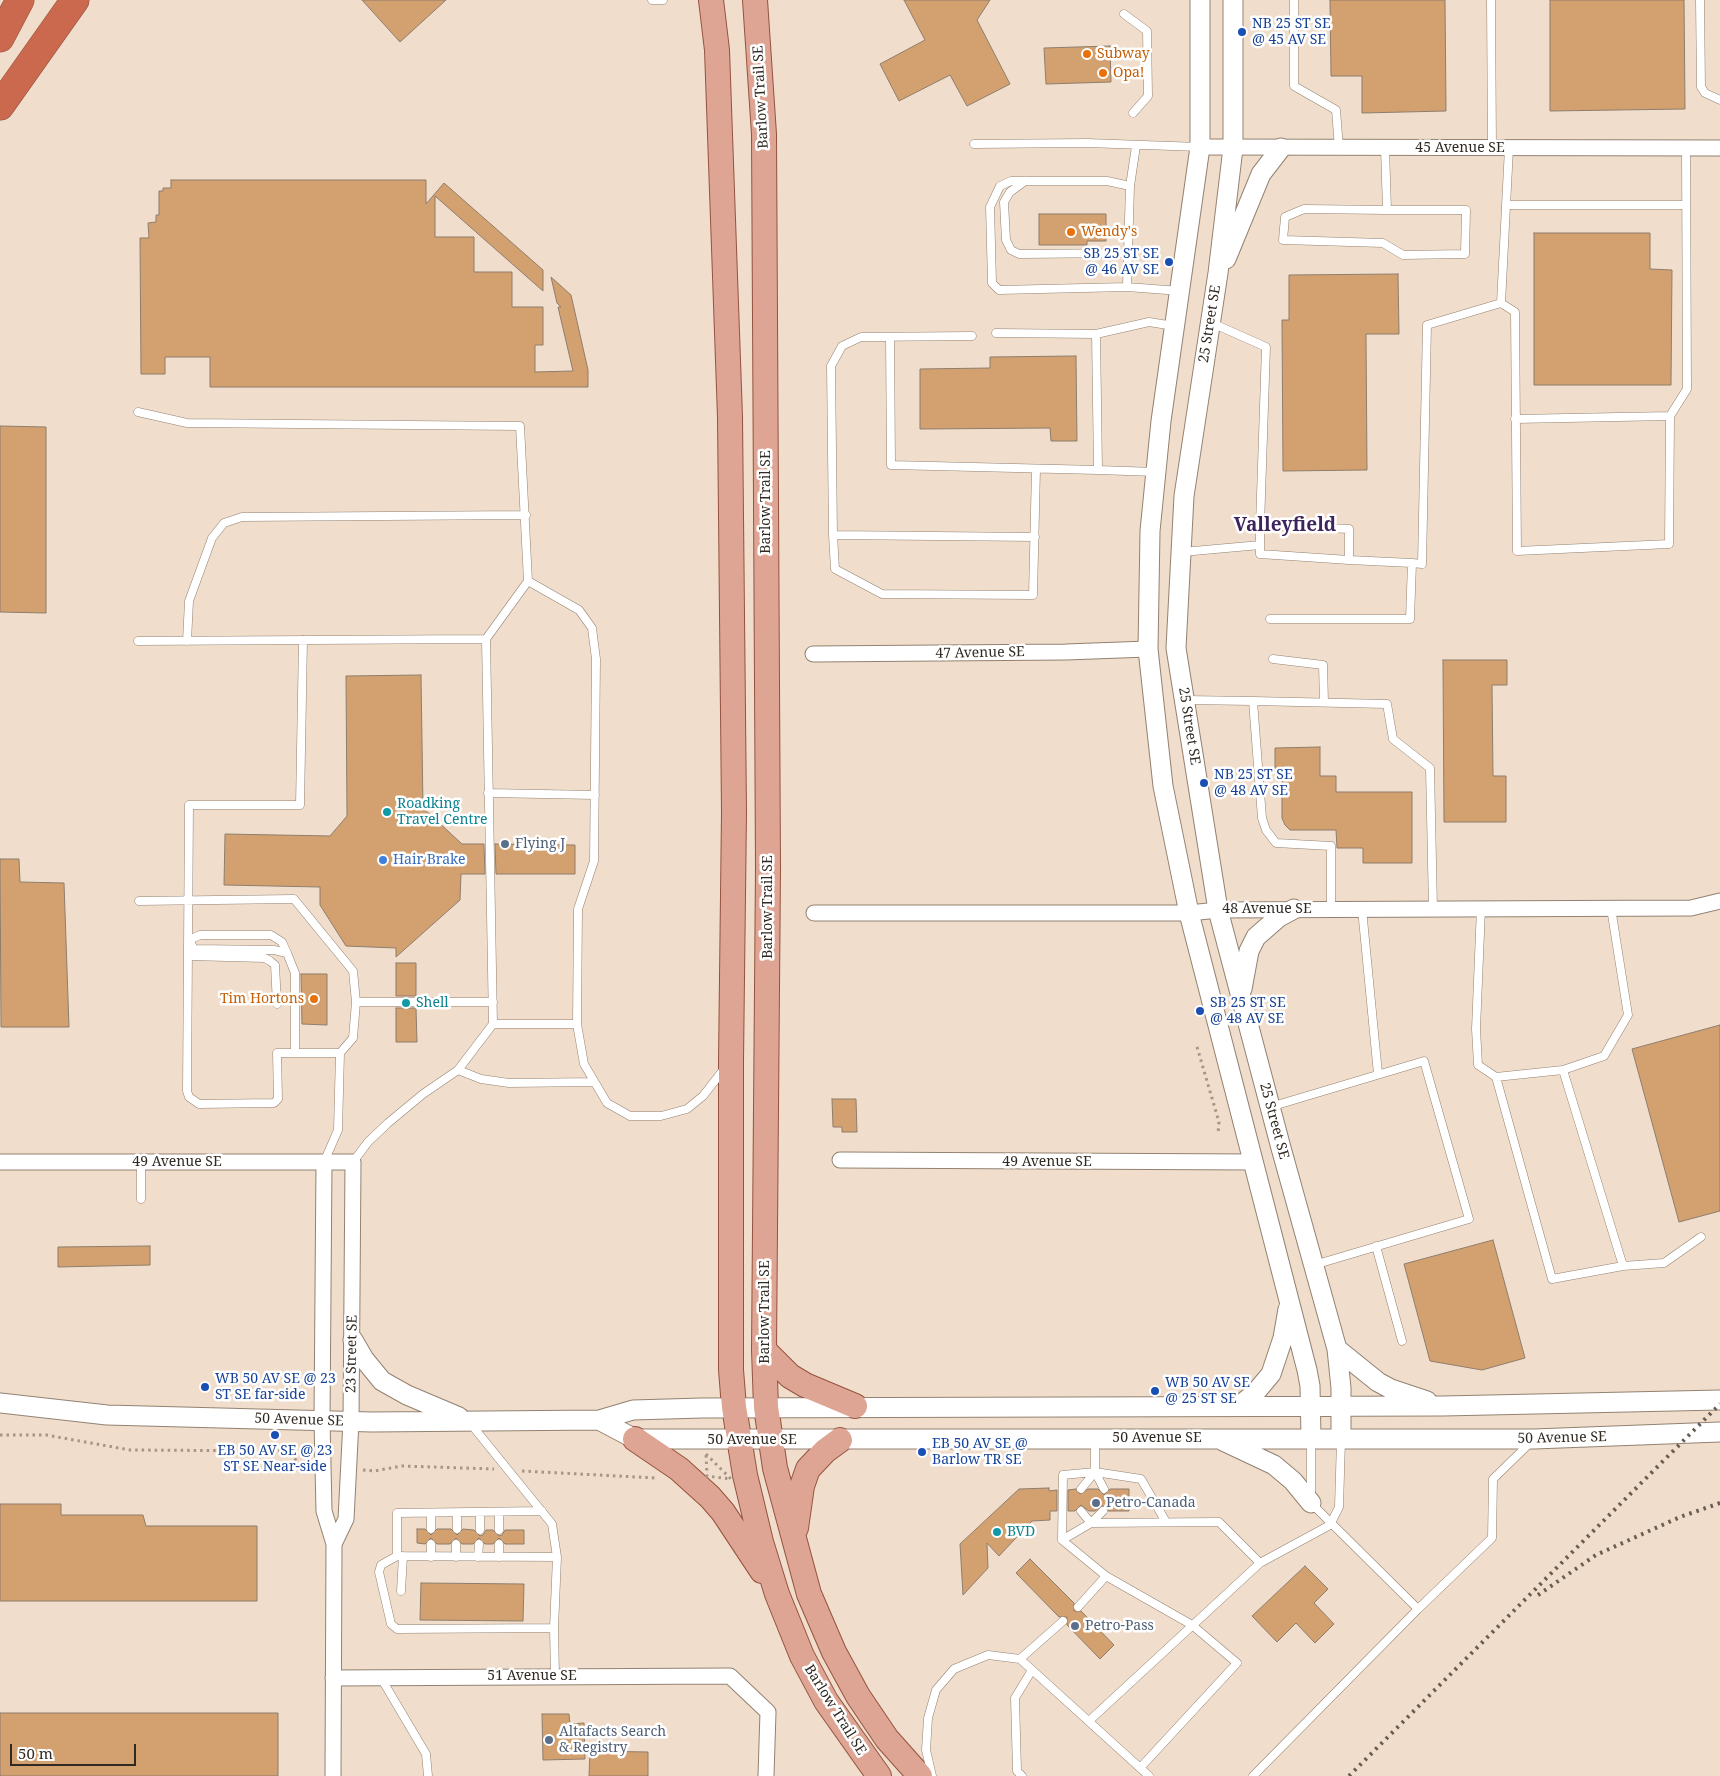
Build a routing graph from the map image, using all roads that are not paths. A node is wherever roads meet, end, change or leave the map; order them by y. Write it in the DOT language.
graph roads {
  1 [pos="20,0"];
  2 [pos="75,0"];
  3 [pos="652,0"];
  4 [pos="662,0"];
  5 [pos="711,0"];
  6 [pos="755,0"];
  7 [pos="1200,0"];
  8 [pos="1233,0"];
  9 [pos="1294,0"];
  10 [pos="1491,0"];
  11 [pos="1700,0"];
  12 [pos="1124,14"];
  13 [pos="0,38"];
  14 [pos="1720,100"];
  15 [pos="0,106"];
  16 [pos="1133,113"];
  17 [pos="974,144"];
  18 [pos="1136,146"];
  19 [pos="1200,148"];
  20 [pos="1233,148"];
  21 [pos="1281,148"];
  22 [pos="1339,148"];
  23 [pos="1386,148"];
  24 [pos="1492,148"];
  25 [pos="1509,148"];
  26 [pos="1686,148"];
  27 [pos="1720,148"];
  28 [pos="1025,181"];
  29 [pos="1130,186"];
  30 [pos="1506,205"];
  31 [pos="1686,205"];
  32 [pos="1386,210"];
  33 [pos="1128,253"];
  34 [pos="1218,273"];
  35 [pos="1127,287"];
  36 [pos="1180,291"];
  37 [pos="1501,303"];
  38 [pos="1210,322"];
  39 [pos="1175,326"];
  40 [pos="996,333"];
  41 [pos="1096,334"];
  42 [pos="972,336"];
  43 [pos="890,337"];
  44 [pos="138,412"];
  45 [pos="1670,416"];
  46 [pos="1516,419"];
  47 [pos="1036,469"];
  48 [pos="1098,470"];
  49 [pos="1156,472"];
  50 [pos="1187,474"];
  51 [pos="526,515"];
  52 [pos="1260,525"];
  53 [pos="833,535"];
  54 [pos="1035,537"];
  55 [pos="1260,545"];
  56 [pos="1181,552"];
  57 [pos="1349,560"];
  58 [pos="1412,564"];
  59 [pos="528,581"];
  60 [pos="1270,619"];
  61 [pos="486,639"];
  62 [pos="303,640"];
  63 [pos="138,641"];
  64 [pos="187,641"];
  65 [pos="1148,649"];
  66 [pos="813,654"];
  67 [pos="1273,660"];
  68 [pos="1184,700"];
  69 [pos="1253,701"];
  70 [pos="1324,702"];
  71 [pos="488,793"];
  72 [pos="595,795"];
  73 [pos="189,899"];
  74 [pos="139,901"];
  75 [pos="1720,901"];
  76 [pos="1481,908"];
  77 [pos="1611,908"];
  78 [pos="1294,909"];
  79 [pos="1332,909"];
  80 [pos="1362,909"];
  81 [pos="1433,909"];
  82 [pos="1218,910"];
  83 [pos="1190,913"];
  84 [pos="814,914"];
  85 [pos="189,940"];
  86 [pos="287,953"];
  87 [pos="189,956"];
  88 [pos="1240,995"];
  89 [pos="356,1002"];
  90 [pos="493,1002"];
  91 [pos="277,1004"];
  92 [pos="493,1024"];
  93 [pos="577,1024"];
  94 [pos="294,1053"];
  95 [pos="340,1053"];
  96 [pos="731,1060"];
  97 [pos="458,1070"];
  98 [pos="1563,1070"];
  99 [pos="1378,1074"];
  100 [pos="1496,1077"];
  101 [pos="594,1082"];
  102 [pos="1270,1107"];
  103 [pos="840,1160"];
  104 [pos="0,1162"];
  105 [pos="141,1162"];
  106 [pos="324,1162"];
  107 [pos="353,1162"];
  108 [pos="1254,1162"];
  109 [pos="141,1199"];
  110 [pos="1700,1237"];
  111 [pos="1376,1246"];
  112 [pos="1314,1265"];
  113 [pos="1623,1266"];
  114 [pos="1290,1301"];
  115 [pos="353,1340"];
  116 [pos="1402,1341"];
  117 [pos="1337,1349"];
  118 [pos="764,1350"];
  119 [pos="1720,1400"];
  120 [pos="0,1403"];
  121 [pos="855,1406"];
  122 [pos="1239,1406"];
  123 [pos="1311,1406"];
  124 [pos="1341,1406"];
  125 [pos="1443,1406"];
  126 [pos="766,1407"];
  127 [pos="734,1408"];
  128 [pos="322,1420"];
  129 [pos="599,1420"];
  130 [pos="351,1421"];
  131 [pos="467,1421"];
  132 [pos="1720,1432"];
  133 [pos="1218,1438"];
  134 [pos="1312,1438"];
  135 [pos="1341,1438"];
  136 [pos="1094,1439"];
  137 [pos="1534,1439"];
  138 [pos="635,1440"];
  139 [pos="739,1440"];
  140 [pos="770,1440"];
  141 [pos="840,1440"];
  142 [pos="1094,1472"];
  143 [pos="1081,1489"];
  144 [pos="1104,1489"];
  145 [pos="1311,1504"];
  146 [pos="542,1511"];
  147 [pos="1081,1511"];
  148 [pos="1103,1511"];
  149 [pos="431,1513"];
  150 [pos="457,1513"];
  151 [pos="480,1513"];
  152 [pos="499,1513"];
  153 [pos="1166,1522"];
  154 [pos="1091,1523"];
  155 [pos="1330,1524"];
  156 [pos="431,1529"];
  157 [pos="457,1529"];
  158 [pos="480,1530"];
  159 [pos="499,1530"];
  160 [pos="794,1538"];
  161 [pos="1062,1540"];
  162 [pos="334,1544"];
  163 [pos="431,1544"];
  164 [pos="456,1544"];
  165 [pos="479,1544"];
  166 [pos="499,1544"];
  167 [pos="400,1556"];
  168 [pos="431,1556"];
  169 [pos="456,1557"];
  170 [pos="478,1557"];
  171 [pos="499,1557"];
  172 [pos="557,1557"];
  173 [pos="1260,1563"];
  174 [pos="1106,1576"];
  175 [pos="401,1590"];
  176 [pos="777,1594"];
  177 [pos="1078,1607"];
  178 [pos="1418,1609"];
  179 [pos="1063,1621"];
  180 [pos="1192,1625"];
  181 [pos="554,1628"];
  182 [pos="1020,1659"];
  183 [pos="1032,1670"];
  184 [pos="555,1676"];
  185 [pos="381,1677"];
  186 [pos="333,1678"];
  187 [pos="1089,1721"];
  188 [pos="1140,1768"];
  189 [pos="333,1776"];
  190 [pos="428,1776"];
  191 [pos="766,1776"];
  192 [pos="879,1776"];
  193 [pos="920,1776"];
  194 [pos="932,1776"];
  195 [pos="1022,1776"];
  196 [pos="1149,1776"];
  197 [pos="1253,1776"];
  1 -- 13 [label="highway"];
  2 -- 15 [label="highway"];
  3 -- 4 [label="lane"];
  5 -- 96 [label="main road, Barlow Trail SE"];
  6 -- 118 [label="main road, Barlow Trail SE"];
  7 -- 19 [label="street"];
  8 -- 20 [label="street, 25 Street SE"];
  9 -- 22 [label="lane"];
  10 -- 24 [label="lane"];
  11 -- 14 [label="lane"];
  12 -- 16 [label="lane"];
  17 -- 18 [label="lane"];
  18 -- 19 [label="lane"];
  18 -- 29 [label="lane"];
  19 -- 20 [label="street, 45 Avenue SE"];
  19 -- 36 [label="street"];
  20 -- 21 [label="street, 45 Avenue SE"];
  20 -- 34 [label="street, 25 Street SE"];
  21 -- 22 [label="street, 45 Avenue SE"];
  21 -- 34 [label="street"];
  22 -- 23 [label="street, 45 Avenue SE"];
  23 -- 24 [label="street, 45 Avenue SE"];
  23 -- 32 [label="lane"];
  24 -- 25 [label="street, 45 Avenue SE"];
  25 -- 26 [label="street, 45 Avenue SE"];
  25 -- 30 [label="lane"];
  26 -- 27 [label="street, 45 Avenue SE"];
  26 -- 31 [label="lane"];
  28 -- 29 [label="lane"];
  28 -- 33 [label="lane"];
  28 -- 35 [label="lane"];
  29 -- 33 [label="lane"];
  30 -- 31 [label="lane"];
  30 -- 37 [label="lane"];
  31 -- 45 [label="lane"];
  32 -- 32 [label="lane"];
  33 -- 35 [label="lane"];
  34 -- 38 [label="street, 25 Street SE"];
  35 -- 36 [label="lane"];
  36 -- 39 [label="street"];
  37 -- 46 [label="lane"];
  37 -- 58 [label="lane"];
  38 -- 50 [label="street, 25 Street SE"];
  38 -- 52 [label="lane"];
  39 -- 41 [label="lane"];
  39 -- 49 [label="street"];
  40 -- 41 [label="lane"];
  41 -- 48 [label="lane"];
  42 -- 43 [label="lane"];
  43 -- 47 [label="lane"];
  43 -- 53 [label="lane"];
  44 -- 51 [label="lane"];
  45 -- 46 [label="lane"];
  45 -- 46 [label="lane"];
  47 -- 48 [label="lane"];
  47 -- 54 [label="lane"];
  48 -- 49 [label="lane"];
  49 -- 50 [label="street"];
  49 -- 65 [label="street"];
  50 -- 56 [label="street, 25 Street SE"];
  51 -- 59 [label="lane"];
  51 -- 64 [label="lane"];
  52 -- 55 [label="lane"];
  52 -- 57 [label="lane"];
  53 -- 54 [label="lane"];
  53 -- 54 [label="lane"];
  55 -- 56 [label="lane"];
  55 -- 57 [label="lane"];
  56 -- 68 [label="street, 25 Street SE"];
  57 -- 58 [label="lane"];
  58 -- 60 [label="lane"];
  59 -- 61 [label="lane"];
  59 -- 72 [label="lane"];
  61 -- 62 [label="lane"];
  61 -- 71 [label="lane"];
  62 -- 64 [label="lane"];
  62 -- 73 [label="lane"];
  63 -- 64 [label="lane"];
  65 -- 66 [label="street, 47 Avenue SE"];
  65 -- 83 [label="street"];
  67 -- 70 [label="lane"];
  68 -- 69 [label="lane"];
  68 -- 82 [label="street, 25 Street SE"];
  69 -- 70 [label="lane"];
  69 -- 79 [label="lane"];
  70 -- 81 [label="lane"];
  71 -- 72 [label="lane"];
  71 -- 90 [label="lane"];
  72 -- 93 [label="lane"];
  73 -- 74 [label="lane"];
  73 -- 85 [label="lane"];
  73 -- 89 [label="lane"];
  75 -- 77 [label="street, 48 Avenue SE"];
  76 -- 77 [label="street, 48 Avenue SE"];
  76 -- 81 [label="street, 48 Avenue SE"];
  76 -- 100 [label="lane"];
  77 -- 98 [label="lane"];
  78 -- 79 [label="street, 48 Avenue SE"];
  78 -- 82 [label="street, 48 Avenue SE"];
  78 -- 88 [label="street"];
  79 -- 80 [label="street, 48 Avenue SE"];
  80 -- 81 [label="street, 48 Avenue SE"];
  80 -- 99 [label="lane"];
  82 -- 83 [label="street, 48 Avenue SE"];
  82 -- 88 [label="street, 25 Street SE"];
  83 -- 84 [label="street, 48 Avenue SE"];
  83 -- 108 [label="street"];
  85 -- 86 [label="lane"];
  85 -- 86 [label="lane"];
  85 -- 87 [label="lane"];
  86 -- 94 [label="lane"];
  87 -- 91 [label="lane"];
  87 -- 94 [label="lane"];
  88 -- 102 [label="street, 25 Street SE"];
  89 -- 90 [label="lane"];
  89 -- 95 [label="lane"];
  90 -- 92 [label="lane"];
  92 -- 93 [label="lane"];
  92 -- 97 [label="lane"];
  93 -- 101 [label="lane"];
  94 -- 95 [label="lane"];
  95 -- 106 [label="lane"];
  96 -- 101 [label="lane"];
  96 -- 127 [label="main road, Barlow Trail SE"];
  97 -- 101 [label="lane"];
  97 -- 107 [label="lane"];
  98 -- 100 [label="lane"];
  98 -- 113 [label="lane"];
  99 -- 102 [label="lane"];
  99 -- 111 [label="lane"];
  100 -- 113 [label="lane"];
  102 -- 112 [label="street, 25 Street SE"];
  103 -- 108 [label="street, 49 Avenue SE"];
  104 -- 105 [label="street, 49 Avenue SE"];
  105 -- 106 [label="street, 49 Avenue SE"];
  105 -- 109 [label="lane"];
  106 -- 107 [label="street, 49 Avenue SE"];
  106 -- 128 [label="street, 23 Street SE"];
  107 -- 115 [label="street, 23 Street SE"];
  108 -- 114 [label="street"];
  110 -- 113 [label="lane"];
  111 -- 112 [label="lane"];
  111 -- 116 [label="lane"];
  112 -- 117 [label="street, 25 Street SE"];
  114 -- 122 [label="street"];
  114 -- 123 [label="street"];
  115 -- 130 [label="street, 23 Street SE"];
  115 -- 131 [label="street"];
  117 -- 124 [label="street, 25 Street SE"];
  117 -- 125 [label="street"];
  118 -- 121 [label="main road"];
  118 -- 126 [label="main road, Barlow Trail SE"];
  119 -- 125 [label="street, 50 Avenue SE"];
  120 -- 128 [label="street, 50 Avenue SE"];
  121 -- 122 [label="street, 50 Avenue SE"];
  121 -- 126 [label="street, 50 Avenue SE"];
  122 -- 123 [label="street, 50 Avenue SE"];
  123 -- 124 [label="street, 50 Avenue SE"];
  123 -- 134 [label="street"];
  124 -- 125 [label="street, 50 Avenue SE"];
  124 -- 135 [label="street, 25 Street SE"];
  126 -- 127 [label="street, 50 Avenue SE"];
  126 -- 140 [label="main road, Barlow Trail SE"];
  127 -- 129 [label="street, 50 Avenue SE"];
  127 -- 139 [label="main road, Barlow Trail SE"];
  128 -- 130 [label="street, 50 Avenue SE"];
  128 -- 162 [label="street, 23 Street SE"];
  129 -- 131 [label="street, 50 Avenue SE"];
  129 -- 138 [label="street, 50 Avenue SE"];
  130 -- 131 [label="street, 50 Avenue SE"];
  130 -- 162 [label="street, 23 Street SE"];
  131 -- 146 [label="lane"];
  132 -- 137 [label="street, 50 Avenue SE"];
  133 -- 134 [label="street, 50 Avenue SE"];
  133 -- 136 [label="street, 50 Avenue SE"];
  133 -- 145 [label="street"];
  134 -- 135 [label="street, 50 Avenue SE"];
  134 -- 145 [label="lane"];
  135 -- 137 [label="street, 50 Avenue SE"];
  135 -- 155 [label="lane"];
  136 -- 141 [label="street, 50 Avenue SE"];
  136 -- 142 [label="lane"];
  137 -- 178 [label="lane"];
  138 -- 139 [label="street, 50 Avenue SE"];
  138 -- 176 [label="main road"];
  139 -- 140 [label="street, 50 Avenue SE"];
  139 -- 176 [label="main road, Barlow Trail SE"];
  140 -- 141 [label="street, 50 Avenue SE"];
  140 -- 160 [label="main road, Barlow Trail SE"];
  141 -- 160 [label="main road"];
  142 -- 143 [label="lane"];
  142 -- 144 [label="lane"];
  142 -- 153 [label="lane"];
  142 -- 161 [label="lane"];
  145 -- 155 [label="lane"];
  146 -- 152 [label="lane"];
  146 -- 172 [label="lane"];
  147 -- 154 [label="lane"];
  148 -- 154 [label="lane"];
  149 -- 150 [label="lane"];
  149 -- 156 [label="lane"];
  149 -- 167 [label="lane"];
  150 -- 151 [label="lane"];
  150 -- 157 [label="lane"];
  151 -- 152 [label="lane"];
  151 -- 158 [label="lane"];
  152 -- 159 [label="lane"];
  153 -- 154 [label="lane"];
  153 -- 173 [label="lane"];
  154 -- 161 [label="lane"];
  155 -- 173 [label="lane"];
  155 -- 178 [label="lane"];
  160 -- 193 [label="main road, Barlow Trail SE"];
  161 -- 174 [label="lane"];
  162 -- 186 [label="street, 23 Street SE"];
  163 -- 168 [label="lane"];
  164 -- 169 [label="lane"];
  165 -- 170 [label="lane"];
  166 -- 171 [label="lane"];
  167 -- 168 [label="lane"];
  167 -- 175 [label="lane"];
  167 -- 181 [label="lane"];
  168 -- 169 [label="lane"];
  169 -- 170 [label="lane"];
  170 -- 171 [label="lane"];
  171 -- 172 [label="lane"];
  172 -- 181 [label="lane"];
  173 -- 180 [label="lane"];
  174 -- 177 [label="lane"];
  174 -- 180 [label="lane"];
  176 -- 192 [label="main road, Barlow Trail SE"];
  178 -- 197 [label="lane"];
  179 -- 182 [label="lane"];
  180 -- 187 [label="lane"];
  180 -- 188 [label="lane"];
  181 -- 184 [label="lane"];
  182 -- 183 [label="lane"];
  182 -- 194 [label="lane"];
  183 -- 187 [label="lane"];
  183 -- 195 [label="lane"];
  184 -- 185 [label="street, 51 Avenue SE"];
  184 -- 191 [label="street, 51 Avenue SE"];
  185 -- 186 [label="street, 51 Avenue SE"];
  185 -- 190 [label="lane"];
  186 -- 189 [label="street, 23 Street SE"];
  187 -- 188 [label="lane"];
  188 -- 196 [label="lane"];
}
